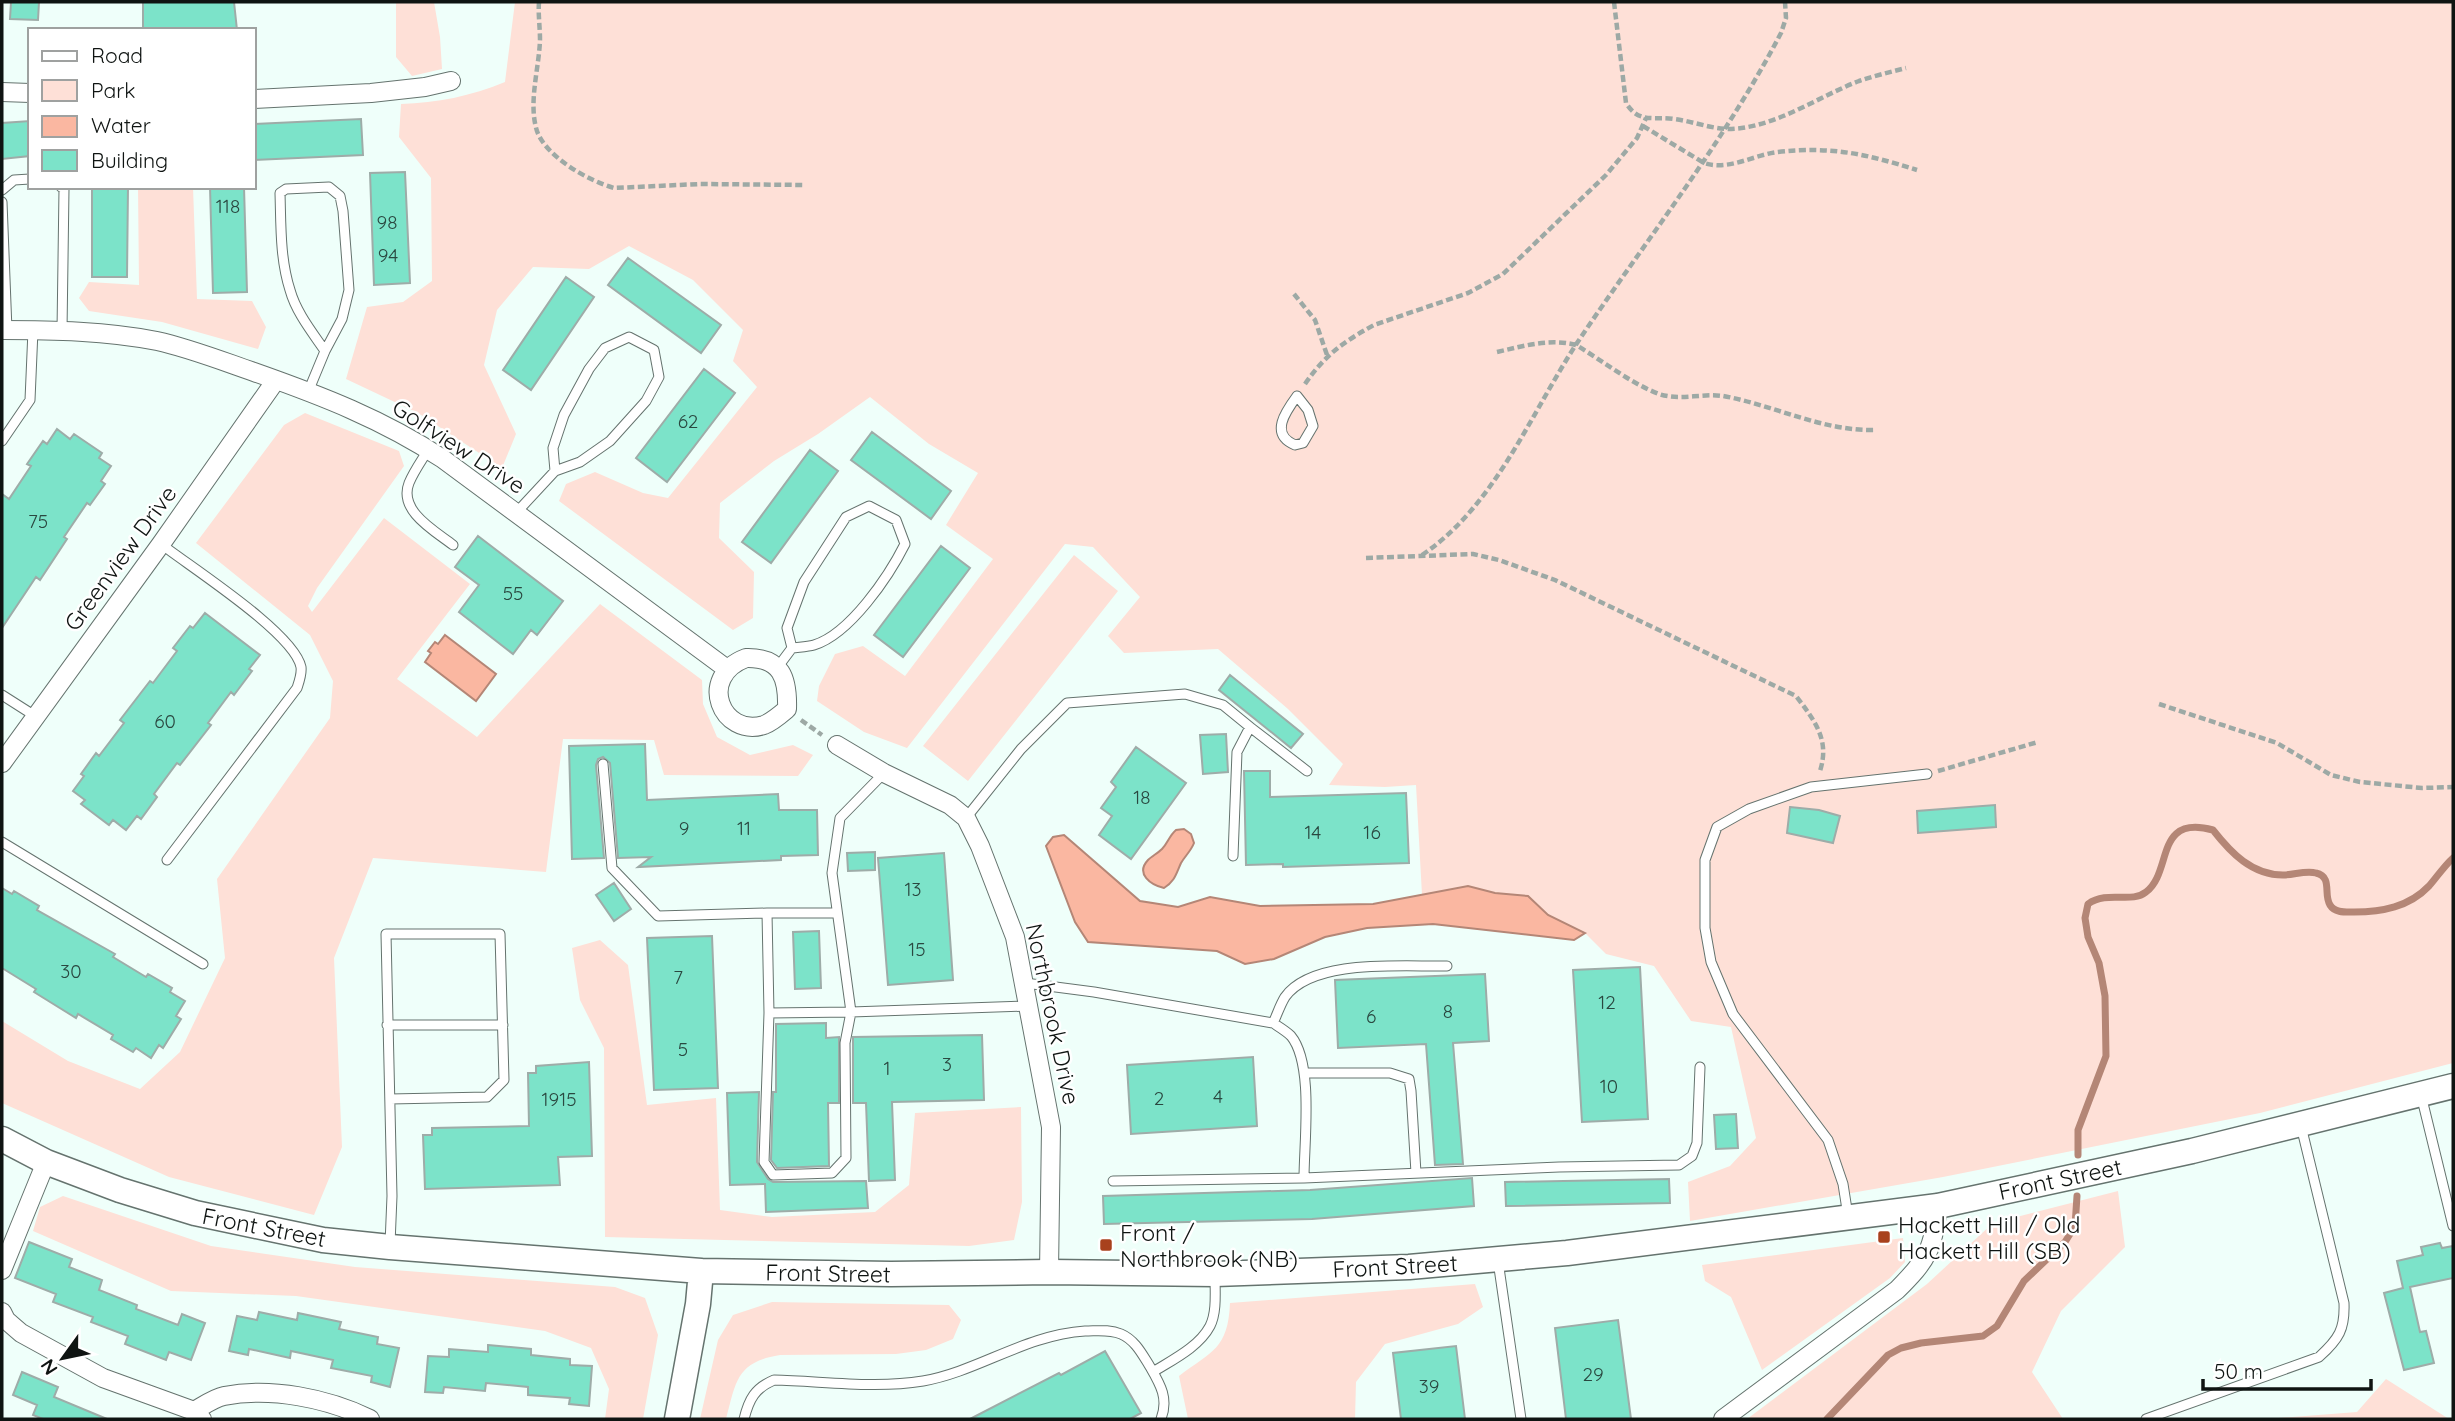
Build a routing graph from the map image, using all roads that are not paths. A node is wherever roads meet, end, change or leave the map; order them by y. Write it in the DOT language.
graph roads {
  1 [pos="451,81"];
  2 [pos="2,92"];
  3 [pos="28,93"];
  4 [pos="256,99"];
  5 [pos="28,179"];
  6 [pos="64,189"];
  7 [pos="2,190"];
  8 [pos="2,202"];
  9 [pos="5,330"];
  10 [pos="33,330"];
  11 [pos="62,331"];
  12 [pos="324,351"];
  13 [pos="276,380"];
  14 [pos="308,392"];
  15 [pos="1297,396"];
  16 [pos="2,441"];
  17 [pos="428,450"];
  18 [pos="555,471"];
  19 [pos="516,513"];
  20 [pos="161,544"];
  21 [pos="453,545"];
  22 [pos="792,649"];
  23 [pos="777,668"];
  24 [pos="727,669"];
  25 [pos="2,695"];
  26 [pos="35,716"];
  27 [pos="1251,727"];
  28 [pos="837,745"];
  29 [pos="2,763"];
  30 [pos="603,764"];
  31 [pos="1307,771"];
  32 [pos="884,774"];
  33 [pos="1927,774"];
  34 [pos="966,818"];
  35 [pos="2,842"];
  36 [pos="1233,856"];
  37 [pos="167,860"];
  38 [pos="767,913"];
  39 [pos="837,913"];
  40 [pos="203,964"];
  41 [pos="1447,966"];
  42 [pos="1025,983"];
  43 [pos="1029,1006"];
  44 [pos="851,1012"];
  45 [pos="769,1013"];
  46 [pos="1273,1023"];
  47 [pos="387,1025"];
  48 [pos="503,1025"];
  49 [pos="1700,1067"];
  50 [pos="1305,1073"];
  51 [pos="2453,1086"];
  52 [pos="2420,1094"];
  53 [pos="390,1099"];
  54 [pos="2301,1124"];
  55 [pos="2,1139"];
  56 [pos="46,1162"];
  57 [pos="1416,1173"];
  58 [pos="1304,1178"];
  59 [pos="1113,1181"];
  60 [pos="1938,1206"];
  61 [pos="1848,1218"];
  62 [pos="2453,1226"];
  63 [pos="390,1247"];
  64 [pos="1497,1259"];
  65 [pos="2,1270"];
  66 [pos="701,1271"];
  67 [pos="1049,1272"];
  68 [pos="1215,1274"];
  69 [pos="2,1312"];
  70 [pos="1153,1372"];
  71 [pos="198,1415"];
  72 [pos="370,1419"];
  73 [pos="677,1419"];
  74 [pos="744,1419"];
  75 [pos="1161,1419"];
  76 [pos="1521,1419"];
  77 [pos="1723,1419"];
  78 [pos="2146,1419"];
  1 -- 4 [label="street"];
  2 -- 3 [label="street"];
  5 -- 7 [label="lane"];
  6 -- 11 [label="lane"];
  8 -- 9 [label="lane"];
  9 -- 10 [label="street, Golfview Drive"];
  10 -- 11 [label="street, Golfview Drive"];
  10 -- 16 [label="lane"];
  11 -- 13 [label="street, Golfview Drive"];
  12 -- 12 [label="lane"];
  12 -- 14 [label="lane"];
  13 -- 14 [label="street, Golfview Drive"];
  13 -- 20 [label="street, Greenview Drive"];
  14 -- 17 [label="street, Golfview Drive"];
  15 -- 15 [label="lane"];
  17 -- 19 [label="street, Golfview Drive"];
  17 -- 21 [label="lane"];
  18 -- 18 [label="lane"];
  18 -- 19 [label="lane"];
  19 -- 24 [label="street, Golfview Drive"];
  20 -- 26 [label="street, Greenview Drive"];
  20 -- 37 [label="lane"];
  22 -- 22 [label="lane"];
  22 -- 23 [label="lane"];
  23 -- 24 [label="street"];
  23 -- 24 [label="street"];
  25 -- 26 [label="lane"];
  26 -- 29 [label="street, Greenview Drive"];
  27 -- 31 [label="lane"];
  27 -- 34 [label="lane"];
  27 -- 36 [label="lane"];
  28 -- 32 [label="street, Northbrook Drive"];
  30 -- 38 [label="lane"];
  32 -- 34 [label="street, Northbrook Drive"];
  32 -- 39 [label="lane"];
  33 -- 61 [label="lane"];
  34 -- 42 [label="street, Northbrook Drive"];
  35 -- 40 [label="lane"];
  38 -- 39 [label="lane"];
  38 -- 45 [label="lane"];
  39 -- 44 [label="lane"];
  41 -- 46 [label="lane"];
  42 -- 43 [label="street, Northbrook Drive"];
  42 -- 46 [label="lane"];
  43 -- 44 [label="lane"];
  43 -- 67 [label="street, Northbrook Drive"];
  44 -- 45 [label="lane"];
  44 -- 45 [label="lane"];
  46 -- 50 [label="lane"];
  47 -- 48 [label="lane"];
  47 -- 48 [label="lane"];
  47 -- 53 [label="lane"];
  48 -- 53 [label="lane"];
  49 -- 57 [label="lane"];
  50 -- 57 [label="lane"];
  50 -- 58 [label="lane"];
  51 -- 52 [label="main road, Front Street"];
  52 -- 54 [label="main road, Front Street"];
  52 -- 62 [label="lane"];
  53 -- 63 [label="lane"];
  54 -- 60 [label="main road, Front Street"];
  54 -- 78 [label="lane"];
  55 -- 56 [label="main road, Front Street"];
  56 -- 63 [label="main road, Front Street"];
  56 -- 65 [label="street"];
  57 -- 58 [label="lane"];
  58 -- 59 [label="lane"];
  60 -- 61 [label="main road, Front Street"];
  60 -- 77 [label="street"];
  61 -- 64 [label="main road, Front Street"];
  63 -- 66 [label="main road, Front Street"];
  64 -- 68 [label="main road, Front Street"];
  64 -- 76 [label="lane"];
  66 -- 67 [label="main road, Front Street"];
  66 -- 73 [label="main road"];
  67 -- 68 [label="main road, Front Street"];
  68 -- 70 [label="lane"];
  69 -- 71 [label="street"];
  70 -- 74 [label="lane"];
  70 -- 75 [label="lane"];
  71 -- 72 [label="street"];
}
